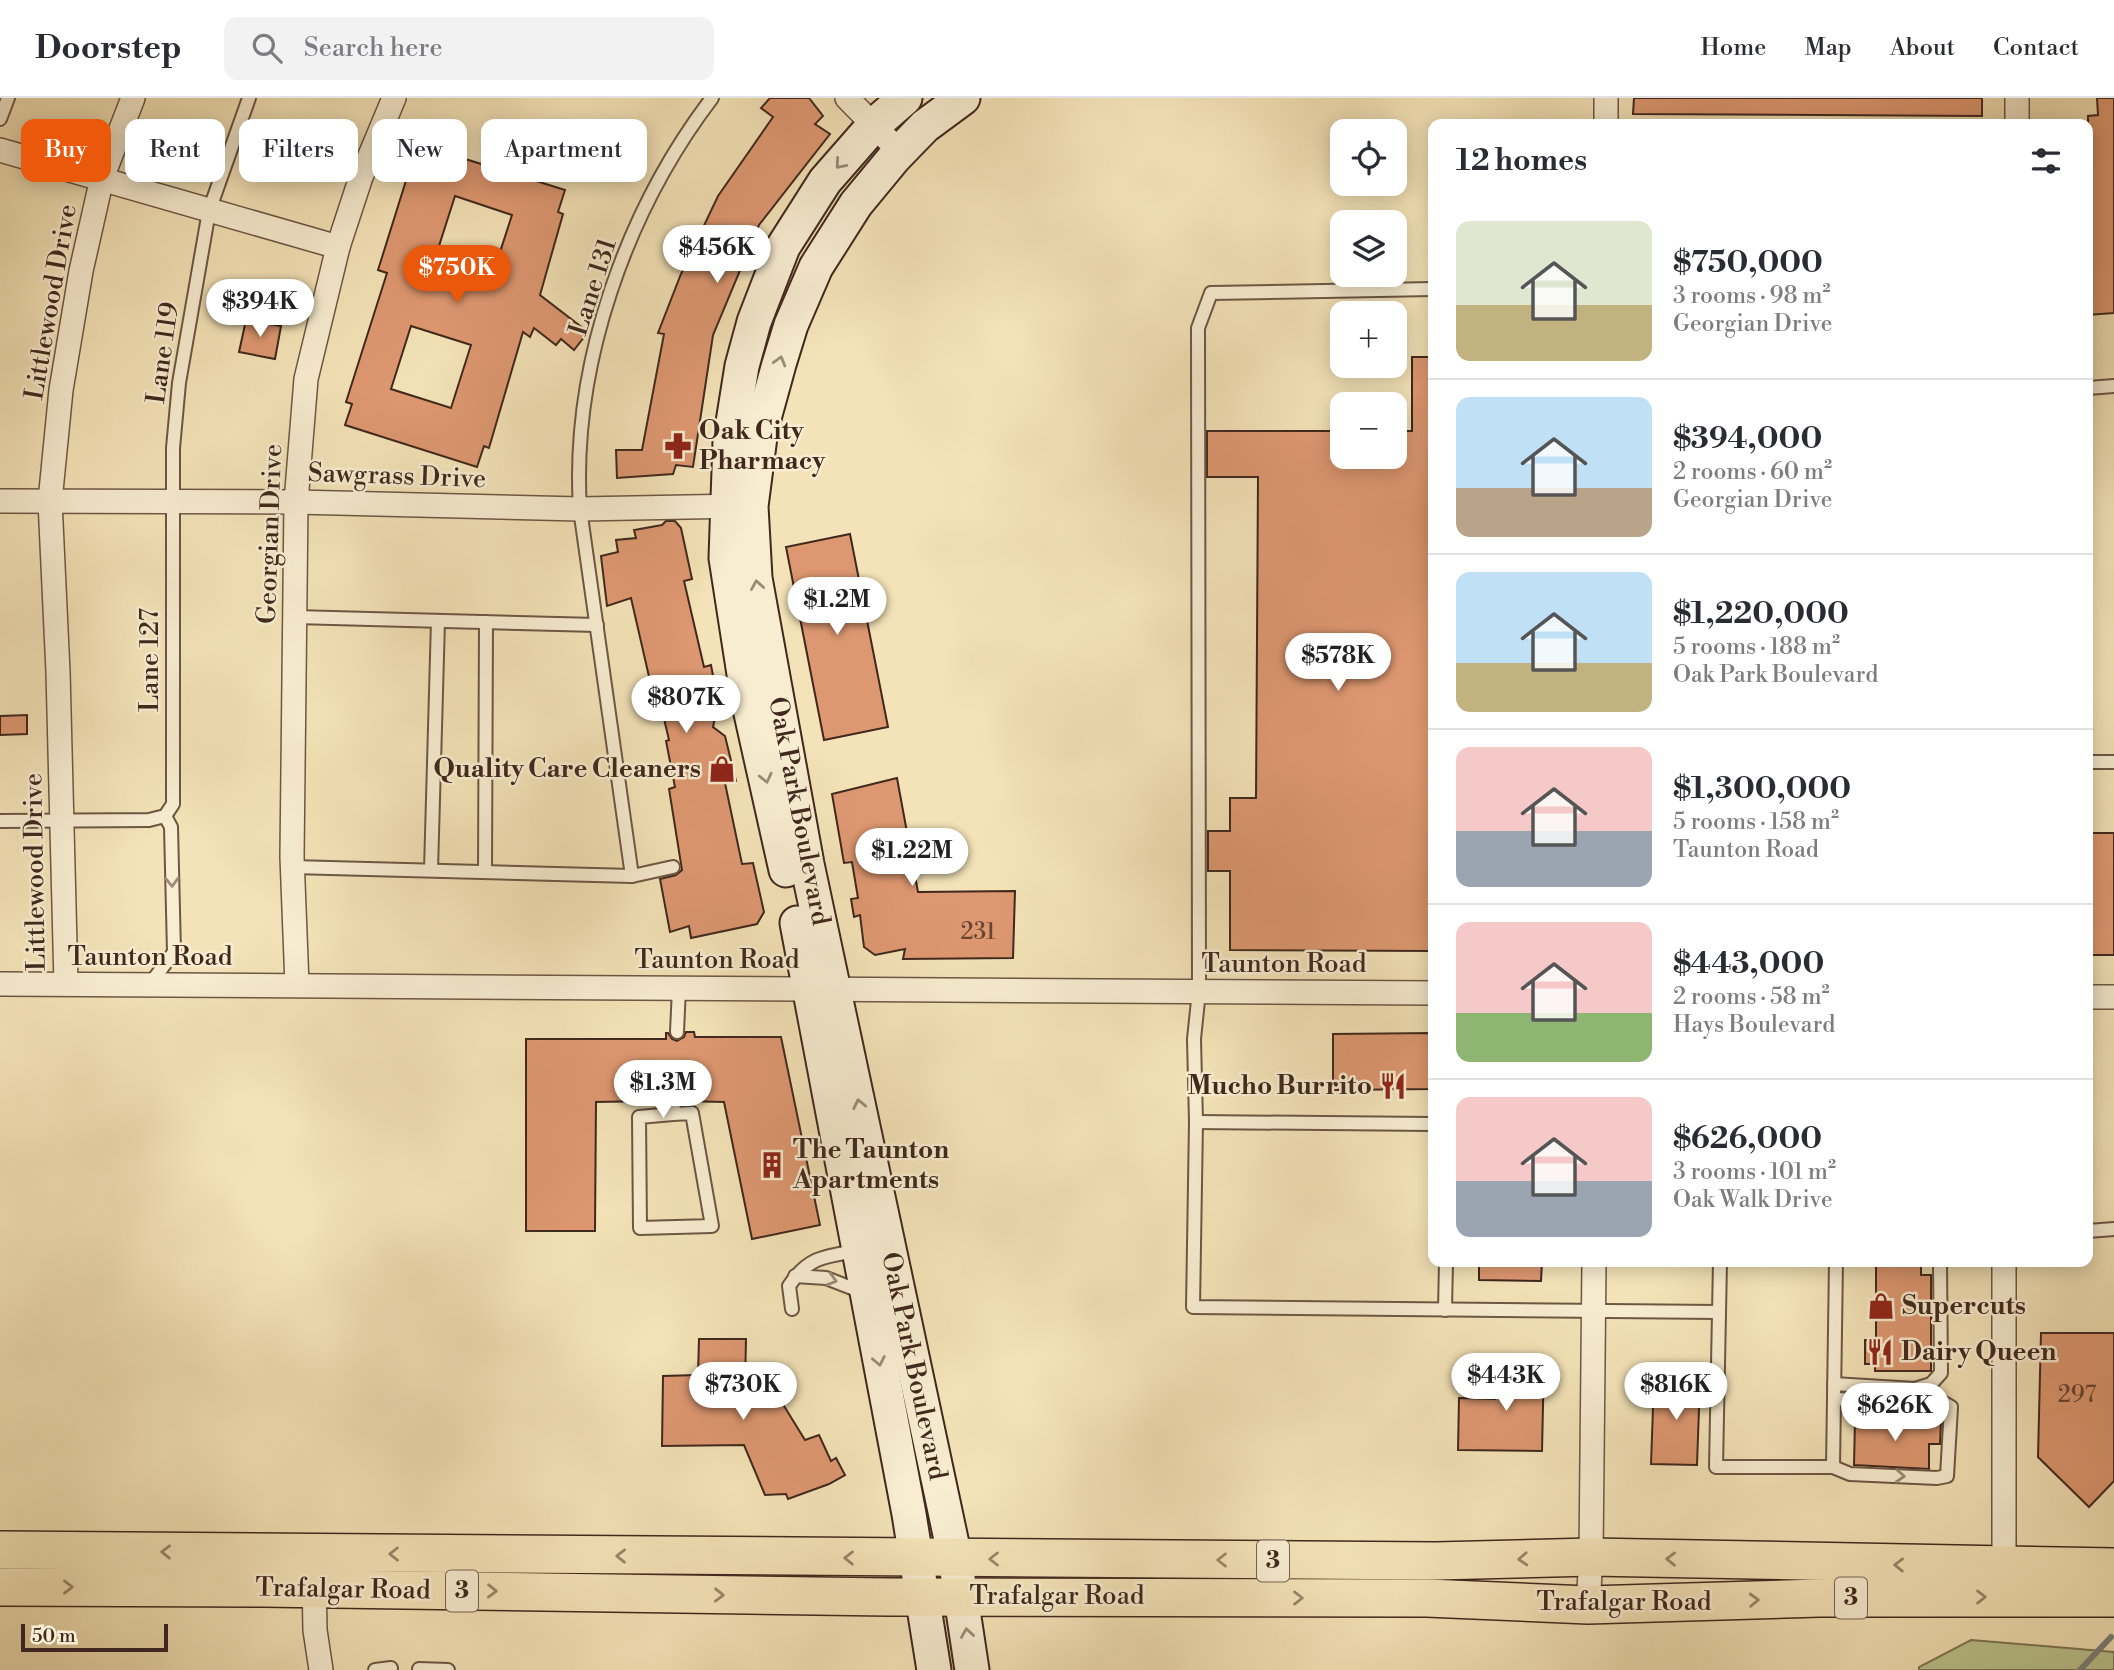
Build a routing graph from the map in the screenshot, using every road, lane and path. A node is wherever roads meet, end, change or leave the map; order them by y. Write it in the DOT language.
graph roads {
  1 [pos="8,98"];
  2 [pos="133,98"];
  3 [pos="249,98"];
  4 [pos="394,98"];
  5 [pos="712,98"];
  6 [pos="847,98"];
  7 [pos="963,98"];
  8 [pos="1606,98"];
  9 [pos="2017,98"];
  10 [pos="900,99"];
  11 [pos="0,119"];
  12 [pos="1606,119"];
  13 [pos="2017,119"];
  14 [pos="874,125"];
  15 [pos="925,126"];
  16 [pos="0,150"];
  17 [pos="900,152"];
  18 [pos="111,155"];
  19 [pos="21,156"];
  20 [pos="111,181"];
  21 [pos="101,182"];
  22 [pos="209,211"];
  23 [pos="338,247"];
  24 [pos="1428,289"];
  25 [pos="2114,386"];
  26 [pos="2093,388"];
  27 [pos="0,501"];
  28 [pos="50,501"];
  29 [pos="173,502"];
  30 [pos="296,502"];
  31 [pos="738,506"];
  32 [pos="580,509"];
  33 [pos="295,617"];
  34 [pos="438,621"];
  35 [pos="486,622"];
  36 [pos="597,625"];
  37 [pos="2093,762"];
  38 [pos="2114,762"];
  39 [pos="164,816"];
  40 [pos="0,821"];
  41 [pos="63,822"];
  42 [pos="292,867"];
  43 [pos="673,867"];
  44 [pos="431,870"];
  45 [pos="485,872"];
  46 [pos="632,876"];
  47 [pos="0,984"];
  48 [pos="65,984"];
  49 [pos="150,985"];
  50 [pos="297,985"];
  51 [pos="679,988"];
  52 [pos="823,989"];
  53 [pos="1199,991"];
  54 [pos="1428,993"];
  55 [pos="2093,997"];
  56 [pos="2114,997"];
  57 [pos="677,1032"];
  58 [pos="674,1107"];
  59 [pos="1196,1122"];
  60 [pos="1428,1124"];
  61 [pos="2114,1229"];
  62 [pos="2093,1231"];
  63 [pos="874,1249"];
  64 [pos="1446,1267"];
  65 [pos="1594,1267"];
  66 [pos="1720,1267"];
  67 [pos="1836,1267"];
  68 [pos="1940,1267"];
  69 [pos="2004,1267"];
  70 [pos="796,1276"];
  71 [pos="866,1294"];
  72 [pos="792,1309"];
  73 [pos="1445,1310"];
  74 [pos="1594,1312"];
  75 [pos="1719,1312"];
  76 [pos="1834,1384"];
  77 [pos="1834,1399"];
  78 [pos="1833,1467"];
  79 [pos="0,1550"];
  80 [pos="1591,1557"];
  81 [pos="2004,1567"];
  82 [pos="2114,1567"];
  83 [pos="313,1571"];
  84 [pos="920,1577"];
  85 [pos="958,1578"];
  86 [pos="0,1587"];
  87 [pos="2114,1598"];
  88 [pos="1588,1605"];
  89 [pos="391,1668"];
  90 [pos="419,1669"];
  91 [pos="321,1670"];
  92 [pos="374,1670"];
  93 [pos="448,1670"];
  94 [pos="934,1670"];
  95 [pos="972,1670"];
  1 -- 11 [label="lane"];
  2 -- 18 [label="street, Littlewood Drive"];
  3 -- 22 [label="lane, Lane 119"];
  4 -- 23 [label="street, Georgian Drive"];
  5 -- 32 [label="lane, Lane 131"];
  6 -- 14 [label="street"];
  7 -- 15 [label="street, Oak Park Boulevard"];
  8 -- 12 [label="street"];
  9 -- 13 [label="street"];
  10 -- 14 [label="street, Oak Park Boulevard"];
  10 -- 15 [label="street"];
  14 -- 17 [label="street"];
  14 -- 31 [label="street, Oak Park Boulevard, one-way"];
  15 -- 17 [label="street, Oak Park Boulevard"];
  16 -- 19 [label="street"];
  31 -- 17 [label="street, Oak Park Boulevard, one-way"];
  20 -- 22 [label="street"];
  21 -- 28 [label="street, Littlewood Drive"];
  22 -- 23 [label="street"];
  22 -- 29 [label="lane, Lane 119"];
  23 -- 30 [label="street, Georgian Drive"];
  24 -- 53 [label="lane"];
  25 -- 26 [label="lane"];
  27 -- 28 [label="street, Sawgrass Drive"];
  28 -- 29 [label="street, Sawgrass Drive"];
  28 -- 41 [label="street, Littlewood Drive"];
  29 -- 30 [label="street, Sawgrass Drive"];
  29 -- 39 [label="lane, Lane 127"];
  30 -- 32 [label="street, Sawgrass Drive"];
  30 -- 33 [label="street, Georgian Drive"];
  31 -- 32 [label="street, Sawgrass Drive"];
  31 -- 52 [label="street, Oak Park Boulevard"];
  32 -- 36 [label="lane, Lane 131"];
  33 -- 34 [label="lane"];
  33 -- 42 [label="street, Georgian Drive"];
  34 -- 35 [label="lane"];
  34 -- 44 [label="lane"];
  35 -- 36 [label="lane"];
  35 -- 45 [label="lane"];
  36 -- 46 [label="lane, Lane 131"];
  37 -- 38 [label="lane"];
  39 -- 41 [label="lane"];
  39 -- 49 [label="lane, Lane 127, one-way"];
  40 -- 41 [label="lane"];
  41 -- 48 [label="street, Littlewood Drive"];
  42 -- 44 [label="lane"];
  42 -- 50 [label="street, Georgian Drive"];
  43 -- 46 [label="lane"];
  44 -- 45 [label="lane"];
  45 -- 46 [label="lane"];
  47 -- 48 [label="street, Taunton Road"];
  48 -- 49 [label="street, Taunton Road"];
  49 -- 50 [label="street, Taunton Road"];
  50 -- 51 [label="street, Taunton Road"];
  51 -- 52 [label="street, Taunton Road"];
  51 -- 57 [label="lane"];
  52 -- 53 [label="street, Taunton Road"];
  52 -- 63 [label="street, Oak Park Boulevard"];
  53 -- 54 [label="street, Taunton Road"];
  53 -- 59 [label="lane"];
  55 -- 56 [label="street"];
  58 -- 58 [label="lane"];
  59 -- 60 [label="lane"];
  59 -- 73 [label="lane"];
  61 -- 62 [label="lane"];
  63 -- 70 [label="lane"];
  63 -- 71 [label="street, Oak Park Boulevard"];
  63 -- 85 [label="street, Oak Park Boulevard"];
  64 -- 73 [label="lane"];
  65 -- 74 [label="street"];
  66 -- 75 [label="lane"];
  67 -- 76 [label="lane"];
  68 -- 76 [label="lane"];
  69 -- 81 [label="street"];
  70 -- 71 [label="lane, one-way"];
  70 -- 72 [label="lane"];
  71 -- 84 [label="street, Oak Park Boulevard, one-way"];
  73 -- 74 [label="lane"];
  74 -- 75 [label="lane"];
  74 -- 80 [label="street"];
  75 -- 78 [label="lane"];
  76 -- 77 [label="lane"];
  77 -- 78 [label="lane"];
  78 -- 77 [label="lane, one-way"];
  83 -- 79 [label="main road, Trafalgar Road / 3, one-way"];
  81 -- 80 [label="main road, Trafalgar Road / 3, one-way"];
  80 -- 85 [label="main road, Trafalgar Road / 3, one-way"];
  80 -- 88 [label="street"];
  81 -- 82 [label="main road, Trafalgar Road / 3"];
  83 -- 84 [label="main road, Trafalgar Road / 3"];
  86 -- 83 [label="main road, Trafalgar Road / 3, one-way"];
  83 -- 91 [label="street"];
  84 -- 85 [label="main road, Trafalgar Road / 3"];
  84 -- 94 [label="street, Oak Park Boulevard"];
  85 -- 88 [label="main road, Trafalgar Road / 3, one-way"];
  95 -- 85 [label="street, Oak Park Boulevard, one-way"];
  88 -- 87 [label="main road, Trafalgar Road / 3, one-way"];
  89 -- 92 [label="lane"];
  90 -- 93 [label="lane"];
}
